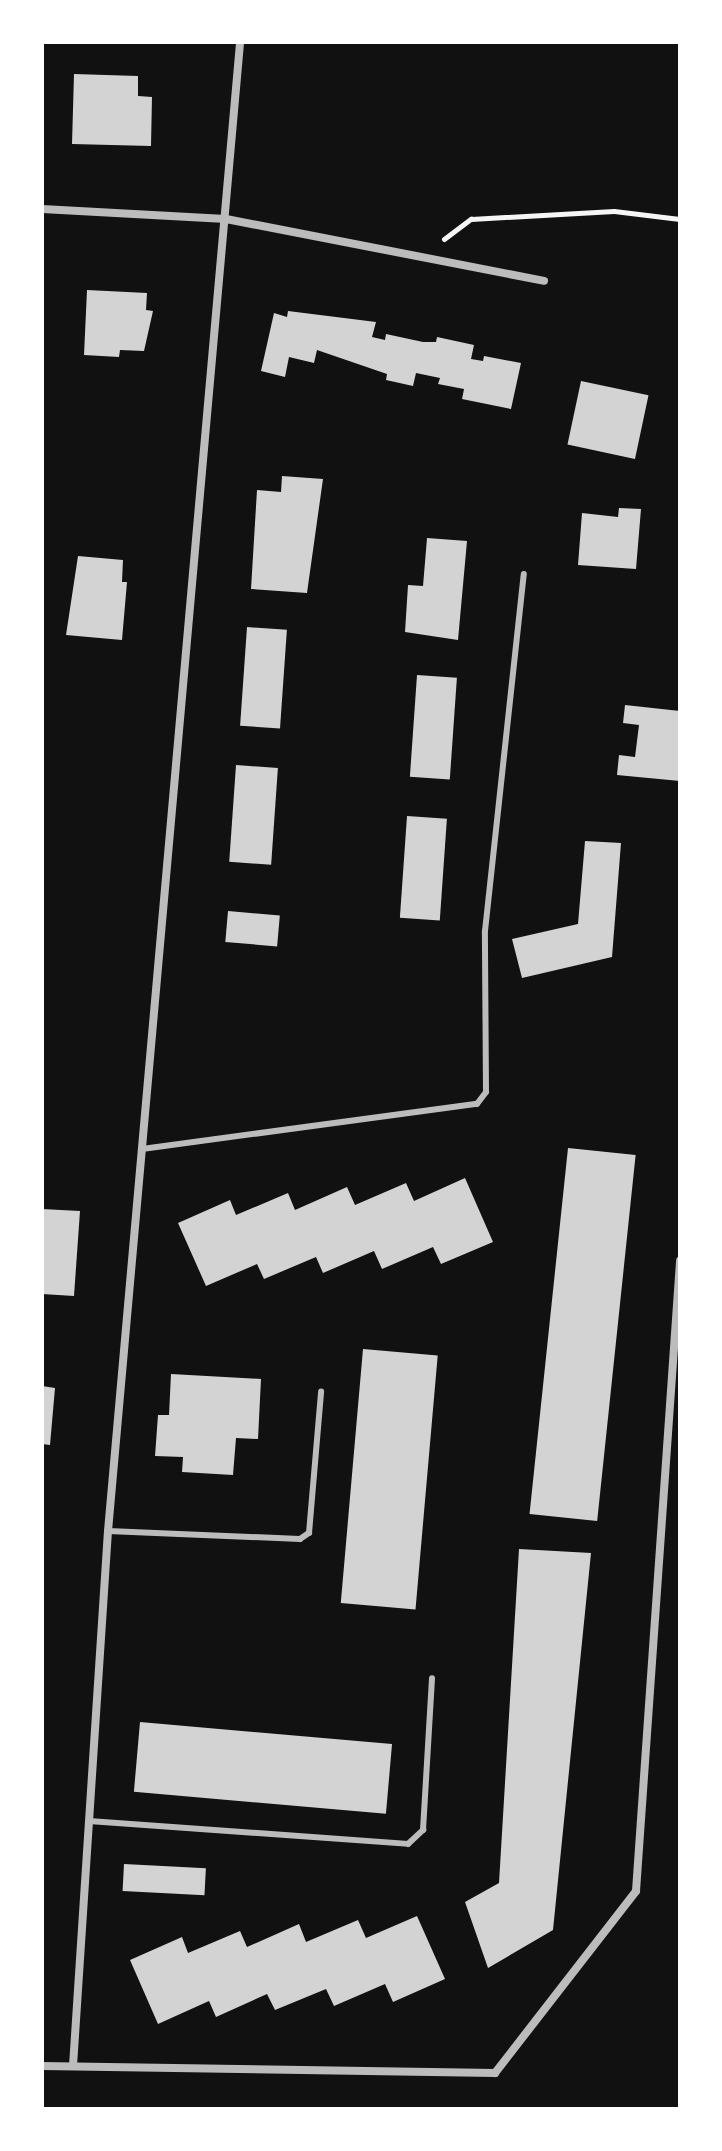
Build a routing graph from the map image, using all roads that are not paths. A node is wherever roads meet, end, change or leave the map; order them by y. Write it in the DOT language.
graph roads {
  1 [pos="240,42"];
  2 [pos="42,209"];
  3 [pos="226,219"];
  4 [pos="544,281"];
  5 [pos="524,574"];
  6 [pos="142,1149"];
  7 [pos="680,1261"];
  8 [pos="321,1392"];
  9 [pos="108,1531"];
  10 [pos="432,1678"];
  11 [pos="89,1821"];
  12 [pos="42,2066"];
  13 [pos="73,2066"];
  1 -- 3 [label="street"];
  2 -- 3 [label="street"];
  3 -- 4 [label="street"];
  3 -- 6 [label="street"];
  5 -- 6 [label="lane"];
  6 -- 9 [label="street"];
  7 -- 13 [label="street"];
  8 -- 9 [label="lane"];
  9 -- 11 [label="street"];
  10 -- 11 [label="lane"];
  11 -- 13 [label="street"];
  12 -- 13 [label="street"];
}
